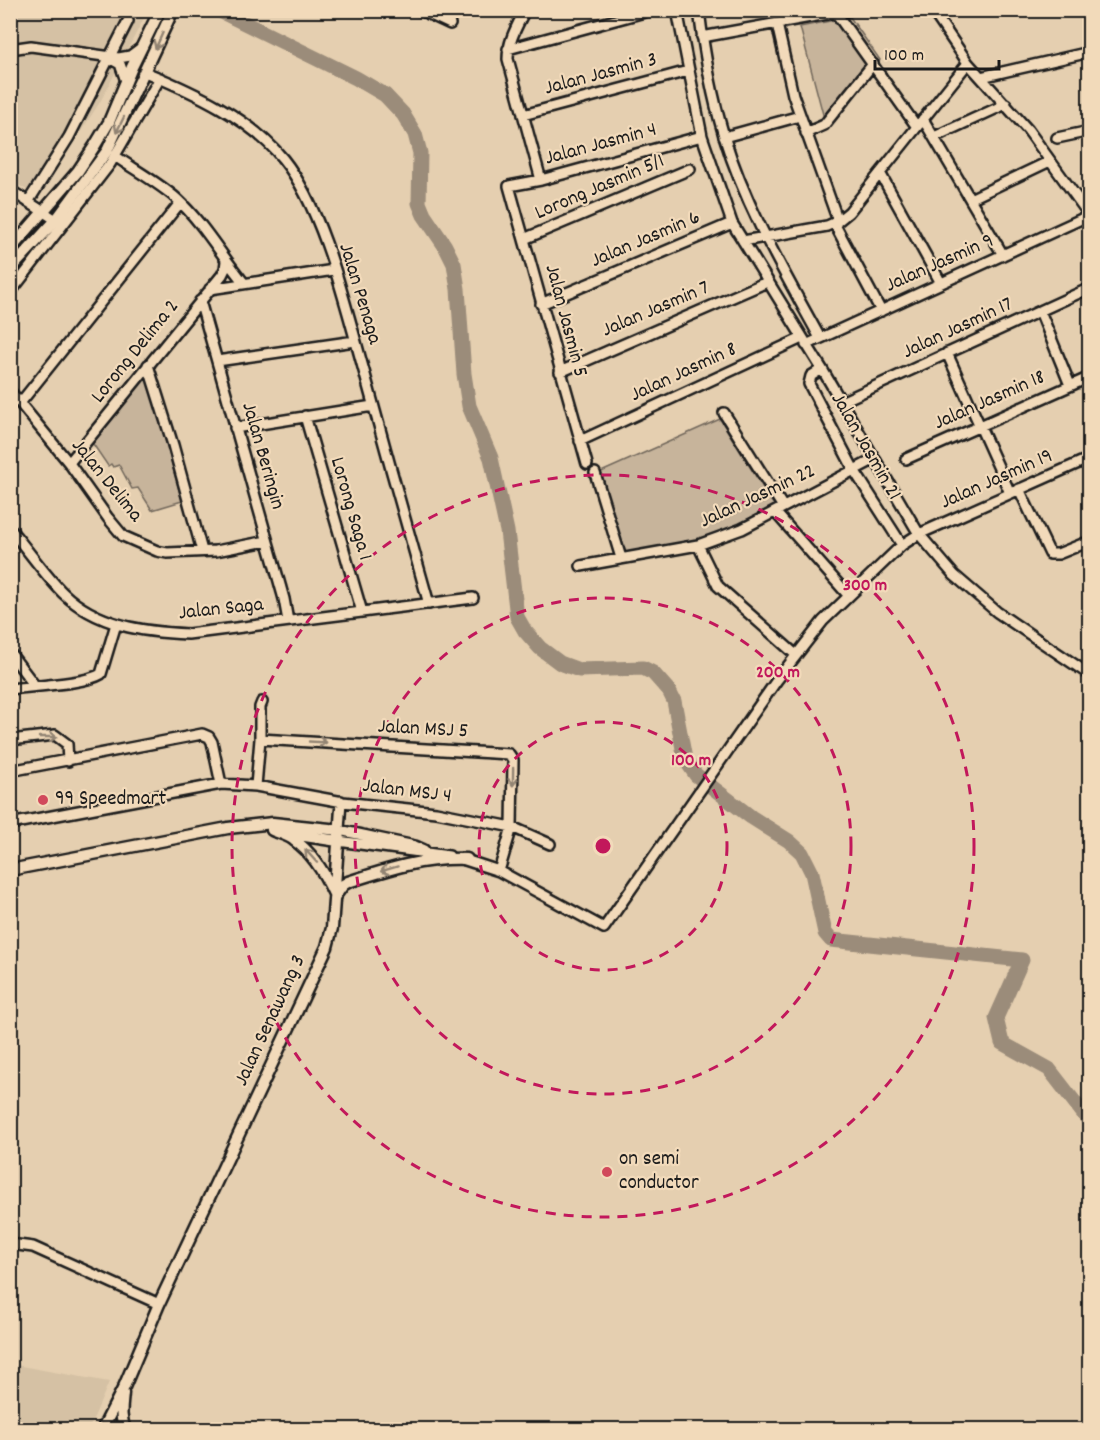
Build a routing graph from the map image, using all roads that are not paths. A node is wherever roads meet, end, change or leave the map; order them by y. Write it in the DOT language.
graph roads {
  1 [pos="160,10"];
  2 [pos="173,10"];
  3 [pos="420,10"];
  4 [pos="525,10"];
  5 [pos="652,10"];
  6 [pos="677,10"];
  7 [pos="699,10"];
  8 [pos="849,10"];
  9 [pos="932,10"];
  10 [pos="837,13"];
  11 [pos="128,21"];
  12 [pos="450,24"];
  13 [pos="777,24"];
  14 [pos="702,38"];
  15 [pos="142,47"];
  16 [pos="10,48"];
  17 [pos="508,49"];
  18 [pos="1089,52"];
  19 [pos="109,58"];
  20 [pos="968,63"];
  21 [pos="873,64"];
  22 [pos="688,71"];
  23 [pos="146,72"];
  24 [pos="981,77"];
  25 [pos="160,78"];
  26 [pos="126,81"];
  27 [pos="1006,104"];
  28 [pos="523,115"];
  29 [pos="800,116"];
  30 [pos="920,123"];
  31 [pos="1089,131"];
  32 [pos="806,133"];
  33 [pos="702,136"];
  34 [pos="724,137"];
  35 [pos="934,138"];
  36 [pos="1057,138"];
  37 [pos="115,156"];
  38 [pos="1050,161"];
  39 [pos="690,169"];
  40 [pos="880,173"];
  41 [pos="541,180"];
  42 [pos="509,186"];
  43 [pos="10,190"];
  44 [pos="970,199"];
  45 [pos="28,202"];
  46 [pos="180,202"];
  47 [pos="44,212"];
  48 [pos="1089,216"];
  49 [pos="56,220"];
  50 [pos="836,222"];
  51 [pos="732,224"];
  52 [pos="765,237"];
  53 [pos="524,239"];
  54 [pos="743,241"];
  55 [pos="10,250"];
  56 [pos="1003,255"];
  57 [pos="226,261"];
  58 [pos="10,270"];
  59 [pos="334,270"];
  60 [pos="767,282"];
  61 [pos="244,283"];
  62 [pos="941,283"];
  63 [pos="1089,288"];
  64 [pos="210,289"];
  65 [pos="10,293"];
  66 [pos="200,301"];
  67 [pos="542,304"];
  68 [pos="880,310"];
  69 [pos="1040,310"];
  70 [pos="820,338"];
  71 [pos="355,340"];
  72 [pos="804,342"];
  73 [pos="947,353"];
  74 [pos="217,361"];
  75 [pos="148,365"];
  76 [pos="822,369"];
  77 [pos="560,372"];
  78 [pos="1089,376"];
  79 [pos="1070,385"];
  80 [pos="10,391"];
  81 [pos="21,402"];
  82 [pos="841,402"];
  83 [pos="374,406"];
  84 [pos="724,413"];
  85 [pos="305,416"];
  86 [pos="980,426"];
  87 [pos="235,428"];
  88 [pos="580,441"];
  89 [pos="1089,458"];
  90 [pos="875,459"];
  91 [pos="906,459"];
  92 [pos="69,463"];
  93 [pos="587,464"];
  94 [pos="854,470"];
  95 [pos="595,473"];
  96 [pos="1015,491"];
  97 [pos="779,510"];
  98 [pos="10,529"];
  99 [pos="919,534"];
  100 [pos="267,541"];
  101 [pos="1089,541"];
  102 [pos="698,545"];
  103 [pos="902,545"];
  104 [pos="202,551"];
  105 [pos="621,558"];
  106 [pos="581,566"];
  107 [pos="849,596"];
  108 [pos="473,598"];
  109 [pos="429,603"];
  110 [pos="362,612"];
  111 [pos="288,621"];
  112 [pos="116,624"];
  113 [pos="10,653"];
  114 [pos="796,655"];
  115 [pos="1089,675"];
  116 [pos="35,686"];
  117 [pos="10,688"];
  118 [pos="262,702"];
  119 [pos="260,739"];
  120 [pos="10,740"];
  121 [pos="68,761"];
  122 [pos="10,771"];
  123 [pos="221,784"];
  124 [pos="255,786"];
  125 [pos="341,801"];
  126 [pos="10,824"];
  127 [pos="248,826"];
  128 [pos="512,827"];
  129 [pos="272,830"];
  130 [pos="339,835"];
  131 [pos="550,844"];
  132 [pos="467,860"];
  133 [pos="10,870"];
  134 [pos="499,871"];
  135 [pos="335,897"];
  136 [pos="10,1244"];
  137 [pos="159,1304"];
  138 [pos="124,1387"];
  139 [pos="105,1428"];
  140 [pos="126,1430"];
  1 -- 15 [label="street"];
  2 -- 23 [label="street, one-way"];
  3 -- 12 [label="street"];
  4 -- 17 [label="street"];
  5 -- 17 [label="street"];
  6 -- 22 [label="street"];
  7 -- 14 [label="street"];
  8 -- 10 [label="street"];
  9 -- 20 [label="street"];
  10 -- 13 [label="street"];
  10 -- 21 [label="street"];
  11 -- 19 [label="street"];
  13 -- 14 [label="street"];
  13 -- 29 [label="street"];
  14 -- 34 [label="street"];
  15 -- 19 [label="street"];
  15 -- 26 [label="street"];
  16 -- 19 [label="street"];
  17 -- 28 [label="street"];
  18 -- 24 [label="street"];
  19 -- 26 [label="street"];
  19 -- 45 [label="street"];
  20 -- 24 [label="street"];
  20 -- 30 [label="street"];
  21 -- 30 [label="street"];
  21 -- 32 [label="street"];
  22 -- 28 [label="street, Jalan Jasmin 3"];
  22 -- 33 [label="street"];
  23 -- 25 [label="street, Jalan Penaga"];
  23 -- 49 [label="street, one-way"];
  24 -- 27 [label="street"];
  25 -- 37 [label="street"];
  25 -- 59 [label="street, Jalan Penaga"];
  26 -- 47 [label="street"];
  27 -- 35 [label="street"];
  27 -- 38 [label="street"];
  28 -- 41 [label="street"];
  29 -- 32 [label="street"];
  29 -- 34 [label="street"];
  30 -- 35 [label="street"];
  30 -- 40 [label="street"];
  31 -- 36 [label="street"];
  32 -- 50 [label="street"];
  33 -- 41 [label="street, Jalan Jasmin 4"];
  33 -- 51 [label="street"];
  34 -- 52 [label="street"];
  35 -- 44 [label="street"];
  37 -- 46 [label="street"];
  37 -- 65 [label="street"];
  38 -- 44 [label="street"];
  38 -- 48 [label="street"];
  39 -- 53 [label="street, Lorong Jasmin 5/1"];
  40 -- 50 [label="street"];
  40 -- 62 [label="street"];
  41 -- 42 [label="street, Jalan Jasmin 4"];
  42 -- 53 [label="street, Jalan Jasmin 5"];
  43 -- 45 [label="street"];
  44 -- 56 [label="street"];
  45 -- 47 [label="street"];
  46 -- 57 [label="street"];
  46 -- 81 [label="street"];
  47 -- 49 [label="street"];
  47 -- 55 [label="street"];
  48 -- 56 [label="street, Jalan Jasmin 9"];
  49 -- 58 [label="street"];
  50 -- 52 [label="street"];
  50 -- 68 [label="street"];
  51 -- 54 [label="street"];
  51 -- 67 [label="street, Jalan Jasmin 6"];
  52 -- 54 [label="street"];
  52 -- 70 [label="street"];
  53 -- 67 [label="street, Jalan Jasmin 5"];
  54 -- 60 [label="street"];
  56 -- 62 [label="street, Jalan Jasmin 9"];
  57 -- 61 [label="street"];
  57 -- 64 [label="street, Lorong Delima 2"];
  59 -- 61 [label="street"];
  59 -- 71 [label="street, Jalan Penaga"];
  60 -- 72 [label="street"];
  60 -- 77 [label="street, Jalan Jasmin 7"];
  61 -- 64 [label="street"];
  62 -- 68 [label="street, Jalan Jasmin 9"];
  63 -- 69 [label="street, Jalan Jasmin 17"];
  64 -- 66 [label="street, Lorong Delima 2"];
  66 -- 74 [label="street, Jalan Beringin"];
  66 -- 75 [label="street, Lorong Delima 2"];
  67 -- 77 [label="street, Jalan Jasmin 5"];
  68 -- 70 [label="street, Jalan Jasmin 9"];
  69 -- 73 [label="street, Jalan Jasmin 17"];
  69 -- 79 [label="street"];
  70 -- 72 [label="street, Jalan Jasmin 9"];
  71 -- 74 [label="street"];
  71 -- 83 [label="street, Jalan Penaga"];
  72 -- 76 [label="street"];
  72 -- 88 [label="street, Jalan Jasmin 8"];
  73 -- 82 [label="street, Jalan Jasmin 17"];
  73 -- 86 [label="street"];
  74 -- 87 [label="street, Jalan Beringin"];
  75 -- 92 [label="street, Lorong Delima 2"];
  75 -- 104 [label="street"];
  76 -- 82 [label="street"];
  76 -- 94 [label="street, Jalan Jasmin 21"];
  77 -- 88 [label="street, Jalan Jasmin 5"];
  78 -- 79 [label="street, Jalan Jasmin 18"];
  79 -- 86 [label="street, Jalan Jasmin 18"];
  80 -- 81 [label="street, Jalan Delima"];
  81 -- 92 [label="street, Jalan Delima"];
  82 -- 90 [label="street"];
  83 -- 85 [label="street"];
  83 -- 109 [label="street, Jalan Penaga"];
  84 -- 97 [label="street"];
  85 -- 87 [label="street"];
  85 -- 110 [label="street, Lorong Saga 1"];
  86 -- 91 [label="street, Jalan Jasmin 18"];
  86 -- 96 [label="street"];
  87 -- 100 [label="street, Jalan Beringin"];
  88 -- 93 [label="street, Jalan Jasmin 5"];
  89 -- 96 [label="street, Jalan Jasmin 19"];
  90 -- 94 [label="street, Jalan Jasmin 22"];
  90 -- 99 [label="street"];
  92 -- 104 [label="street, Jalan Delima"];
  94 -- 97 [label="street, Jalan Jasmin 22"];
  94 -- 103 [label="street, Jalan Jasmin 21"];
  95 -- 105 [label="street"];
  96 -- 99 [label="street, Jalan Jasmin 19"];
  96 -- 101 [label="street"];
  97 -- 102 [label="street, Jalan Jasmin 22"];
  97 -- 107 [label="street"];
  98 -- 112 [label="street, Jalan Saga"];
  99 -- 103 [label="street, Jalan Jasmin 19"];
  99 -- 115 [label="street"];
  100 -- 104 [label="street, Jalan Delima"];
  100 -- 111 [label="street, Jalan Beringin"];
  102 -- 105 [label="street, Jalan Jasmin 22"];
  102 -- 114 [label="street"];
  103 -- 107 [label="street, Jalan Jasmin 19"];
  105 -- 106 [label="street, Jalan Jasmin 22"];
  107 -- 114 [label="street, Jalan Jasmin 19"];
  108 -- 109 [label="street, Jalan Saga"];
  109 -- 110 [label="street, Jalan Saga"];
  110 -- 111 [label="street, Jalan Saga"];
  111 -- 112 [label="street, Jalan Saga"];
  112 -- 116 [label="street"];
  113 -- 116 [label="street"];
  114 -- 134 [label="street, Jalan Jasmin 19"];
  116 -- 117 [label="street"];
  118 -- 119 [label="street"];
  119 -- 124 [label="street"];
  119 -- 128 [label="street, Jalan MSJ 5, one-way"];
  120 -- 121 [label="street, one-way"];
  121 -- 122 [label="street"];
  121 -- 123 [label="street"];
  123 -- 124 [label="street, Jalan MSJ 4"];
  123 -- 126 [label="street, Jalan MSJ 4"];
  124 -- 125 [label="street, Jalan MSJ 4"];
  125 -- 128 [label="street, Jalan MSJ 4"];
  125 -- 130 [label="street"];
  127 -- 129 [label="street"];
  127 -- 130 [label="street"];
  127 -- 133 [label="street"];
  128 -- 131 [label="street, Jalan MSJ 4"];
  128 -- 134 [label="street, Jalan MSJ 5"];
  129 -- 130 [label="street"];
  135 -- 129 [label="street, one-way"];
  130 -- 132 [label="street"];
  130 -- 135 [label="street, Jalan Senawang 3"];
  132 -- 134 [label="street"];
  132 -- 135 [label="street, one-way"];
  135 -- 137 [label="street, Jalan Senawang 3"];
  136 -- 137 [label="street"];
  137 -- 138 [label="street, Jalan Senawang 3"];
  138 -- 139 [label="street"];
  138 -- 140 [label="street"];
}
